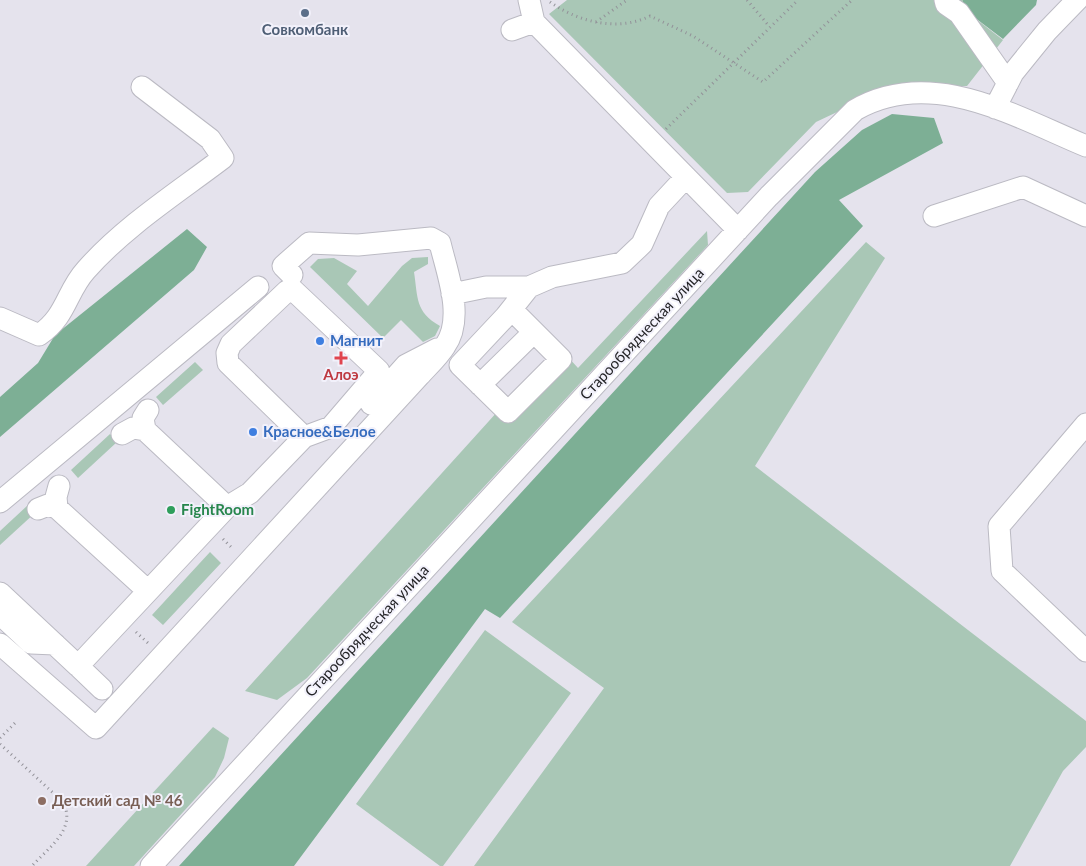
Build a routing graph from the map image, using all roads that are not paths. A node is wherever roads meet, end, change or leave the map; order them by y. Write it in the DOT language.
graph roads {
  1 [pos="528,0"];
  2 [pos="945,0"];
  3 [pos="1077,0"];
  4 [pos="534,22"];
  5 [pos="512,30"];
  6 [pos="1008,83"];
  7 [pos="142,87"];
  8 [pos="995,108"];
  9 [pos="1086,146"];
  10 [pos="686,177"];
  11 [pos="934,216"];
  12 [pos="1086,216"];
  13 [pos="738,230"];
  14 [pos="292,275"];
  15 [pos="258,287"];
  16 [pos="529,287"];
  17 [pos="452,294"];
  18 [pos="512,310"];
  19 [pos="0,318"];
  20 [pos="534,332"];
  21 [pos="438,349"];
  22 [pos="398,357"];
  23 [pos="480,385"];
  24 [pos="1086,424"];
  25 [pos="331,427"];
  26 [pos="122,434"];
  27 [pos="304,437"];
  28 [pos="59,486"];
  29 [pos="0,502"];
  30 [pos="227,507"];
  31 [pos="148,591"];
  32 [pos="0,593"];
  33 [pos="0,614"];
  34 [pos="55,644"];
  35 [pos="2,651"];
  36 [pos="1086,651"];
  37 [pos="78,666"];
  38 [pos="102,689"];
  39 [pos="151,866"];
  1 -- 4 [label="street"];
  2 -- 6 [label="street"];
  3 -- 6 [label="street"];
  4 -- 5 [label="street"];
  4 -- 10 [label="street"];
  6 -- 8 [label="street"];
  7 -- 19 [label="street"];
  8 -- 9 [label="street, Старообрядческая улица"];
  8 -- 13 [label="street, Старообрядческая улица"];
  10 -- 13 [label="street"];
  10 -- 16 [label="street"];
  11 -- 12 [label="street"];
  13 -- 39 [label="street, Старообрядческая улица"];
  14 -- 17 [label="street"];
  15 -- 29 [label="street"];
  16 -- 17 [label="street"];
  16 -- 18 [label="street"];
  17 -- 21 [label="street"];
  18 -- 20 [label="street"];
  18 -- 23 [label="street"];
  20 -- 23 [label="street"];
  20 -- 23 [label="street"];
  21 -- 22 [label="street"];
  21 -- 25 [label="street"];
  21 -- 35 [label="street"];
  24 -- 36 [label="street"];
  25 -- 27 [label="street"];
  25 -- 27 [label="street"];
  26 -- 30 [label="street"];
  27 -- 30 [label="street"];
  28 -- 31 [label="street"];
  30 -- 31 [label="street"];
  31 -- 37 [label="street"];
  32 -- 34 [label="street"];
  33 -- 34 [label="street"];
  34 -- 37 [label="street"];
  37 -- 38 [label="street"];
}
